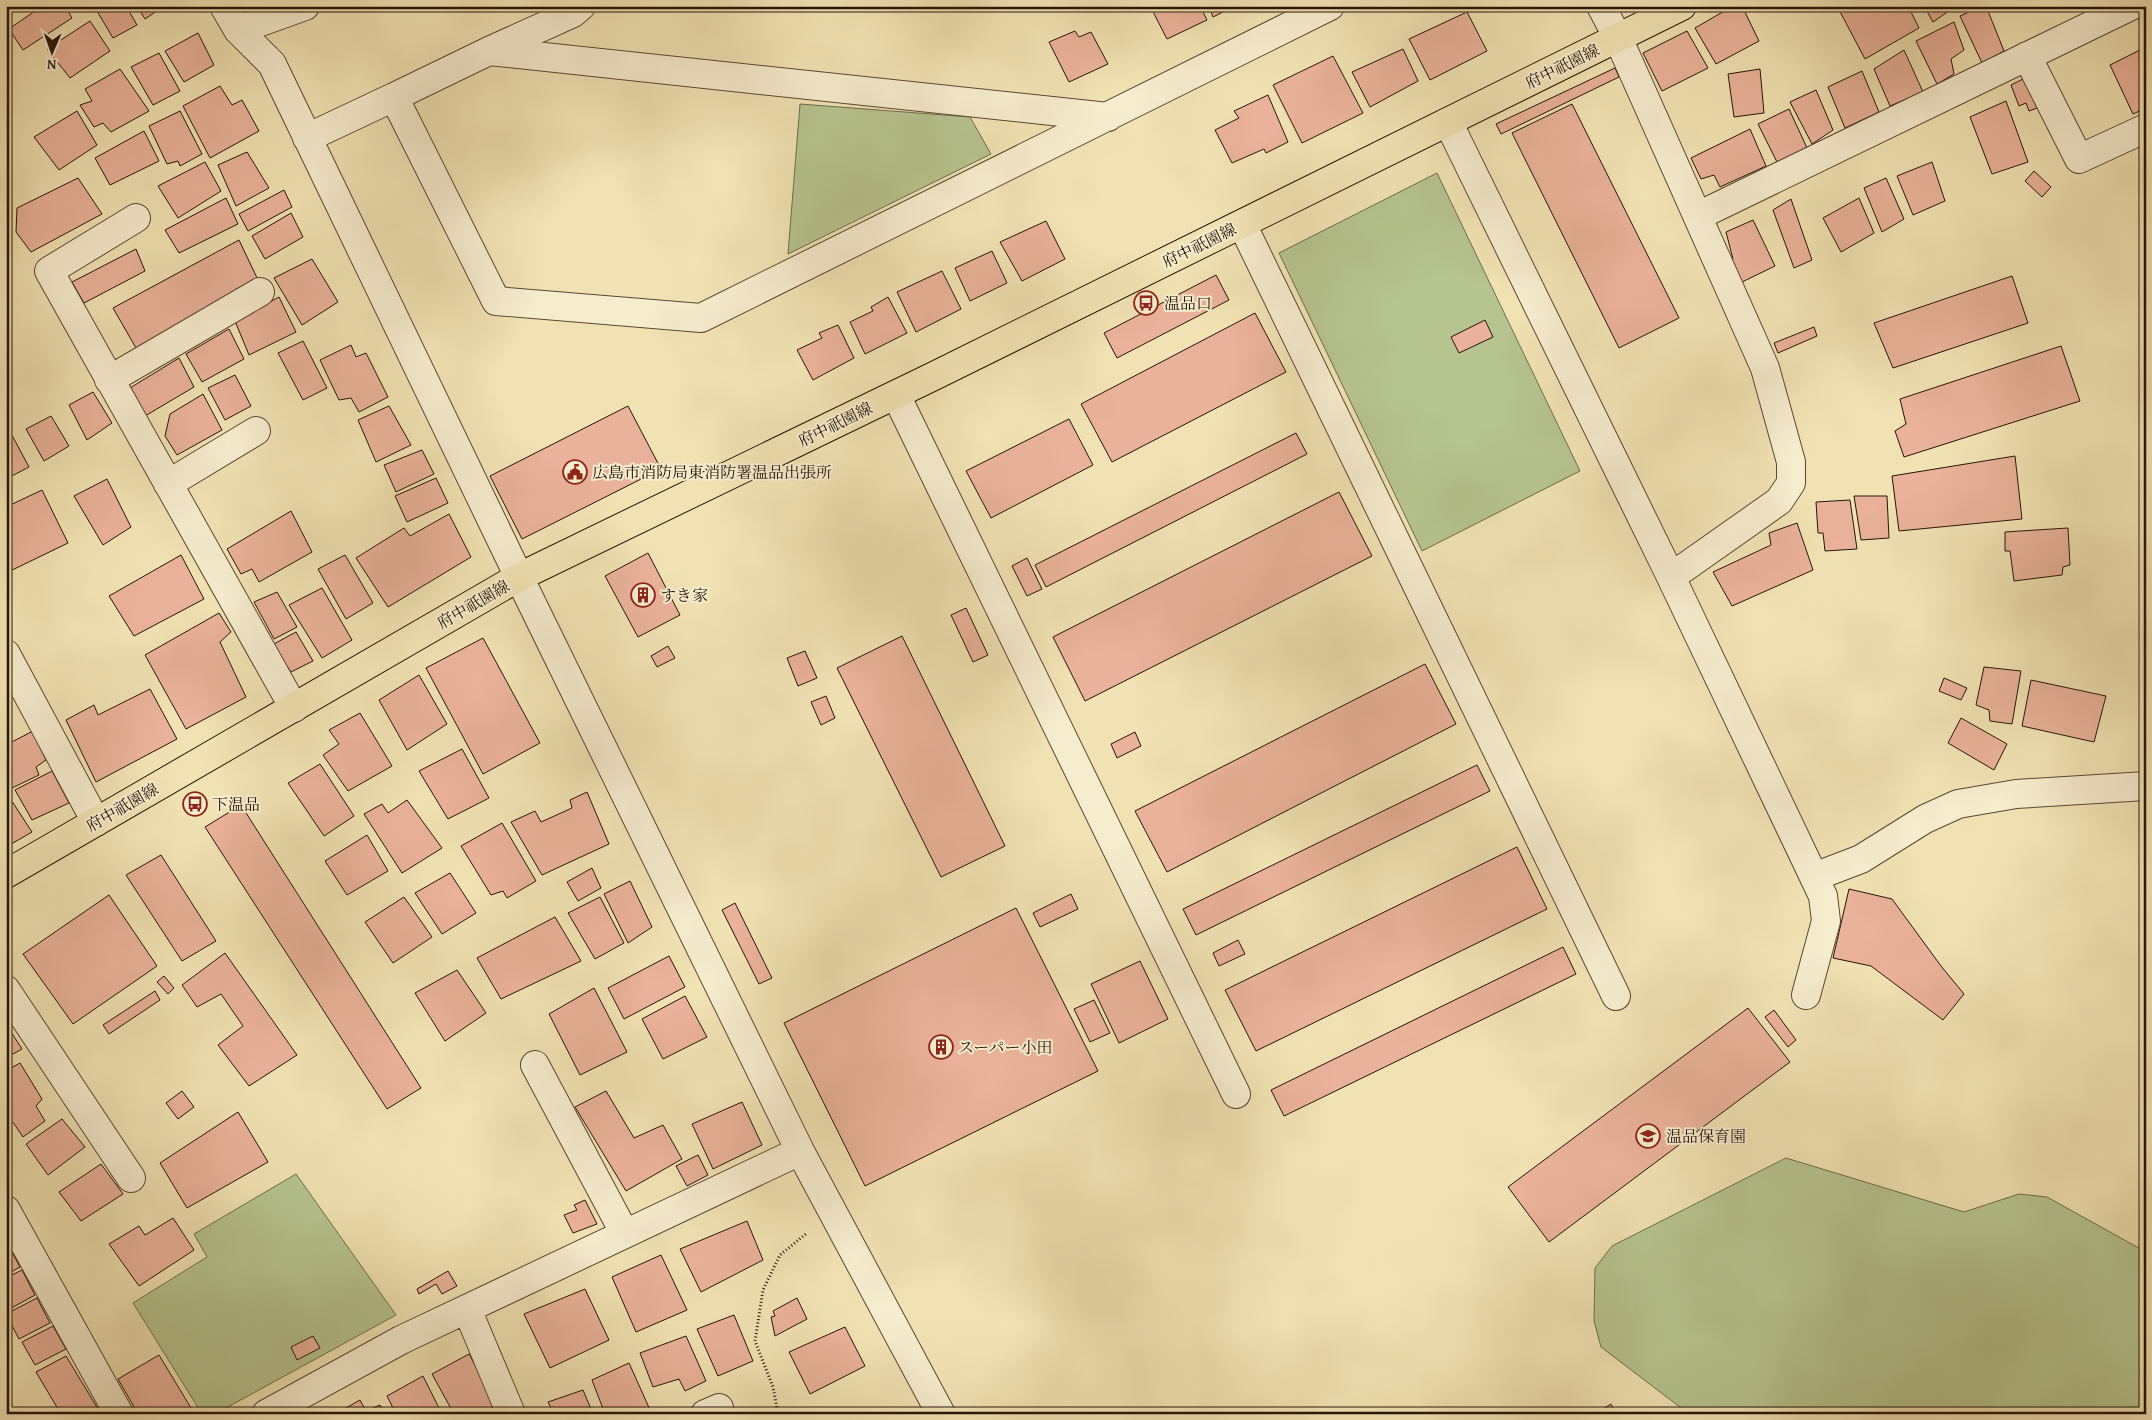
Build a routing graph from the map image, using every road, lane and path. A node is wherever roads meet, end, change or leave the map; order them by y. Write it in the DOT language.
graph roads {
  1 [pos="224,6"];
  2 [pos="305,6"];
  3 [pos="581,6"];
  4 [pos="1330,6"];
  5 [pos="1601,6"];
  6 [pos="1682,6"];
  7 [pos="2132,6"];
  8 [pos="238,30"];
  9 [pos="1618,38"];
  10 [pos="489,51"];
  11 [pos="2027,56"];
  12 [pos="394,97"];
  13 [pos="1108,117"];
  14 [pos="1448,122"];
  15 [pos="2146,128"];
  16 [pos="307,138"];
  17 [pos="1698,216"];
  18 [pos="136,218"];
  19 [pos="1242,224"];
  20 [pos="260,292"];
  21 [pos="109,380"];
  22 [pos="896,395"];
  23 [pos="256,432"];
  24 [pos="168,484"];
  25 [pos="519,577"];
  26 [pos="1670,577"];
  27 [pos="6,654"];
  28 [pos="294,708"];
  29 [pos="2146,786"];
  30 [pos="96,822"];
  31 [pos="6,874"];
  32 [pos="1814,877"];
  33 [pos="6,990"];
  34 [pos="1806,995"];
  35 [pos="1616,996"];
  36 [pos="535,1065"];
  37 [pos="1236,1094"];
  38 [pos="800,1151"];
  39 [pos="131,1178"];
  40 [pos="6,1210"];
  41 [pos="832,1212"];
  42 [pos="625,1234"];
  43 [pos="467,1309"];
  44 [pos="119,1414"];
  45 [pos="266,1414"];
  46 [pos="512,1414"];
  47 [pos="778,1414"];
  48 [pos="941,1414"];
  1 -- 8 [label="street"];
  2 -- 8 [label="street"];
  3 -- 10 [label="street"];
  4 -- 13 [label="street"];
  5 -- 9 [label="street"];
  6 -- 9 [label="main road, 府中祇園線"];
  7 -- 11 [label="street"];
  8 -- 16 [label="street"];
  9 -- 14 [label="main road, 府中祇園線"];
  9 -- 17 [label="street"];
  10 -- 12 [label="street"];
  10 -- 13 [label="street"];
  11 -- 15 [label="street"];
  11 -- 17 [label="street"];
  12 -- 13 [label="street"];
  12 -- 16 [label="street"];
  14 -- 19 [label="main road, 府中祇園線"];
  14 -- 26 [label="street"];
  16 -- 25 [label="street"];
  17 -- 26 [label="street"];
  18 -- 21 [label="street"];
  19 -- 22 [label="main road, 府中祇園線"];
  19 -- 35 [label="street"];
  20 -- 21 [label="street"];
  21 -- 24 [label="street"];
  22 -- 25 [label="main road, 府中祇園線"];
  22 -- 37 [label="street"];
  23 -- 24 [label="street"];
  24 -- 28 [label="street"];
  25 -- 28 [label="main road, 府中祇園線"];
  25 -- 38 [label="street"];
  26 -- 32 [label="street"];
  27 -- 30 [label="street"];
  28 -- 30 [label="main road, 府中祇園線"];
  29 -- 32 [label="street"];
  30 -- 31 [label="main road, 府中祇園線"];
  32 -- 34 [label="street"];
  33 -- 39 [label="street"];
  36 -- 42 [label="street"];
  38 -- 41 [label="street"];
  38 -- 42 [label="street"];
  40 -- 44 [label="street"];
  41 -- 47 [label="path"];
  41 -- 48 [label="street"];
  42 -- 43 [label="street"];
  43 -- 45 [label="street"];
  43 -- 46 [label="street"];
}
